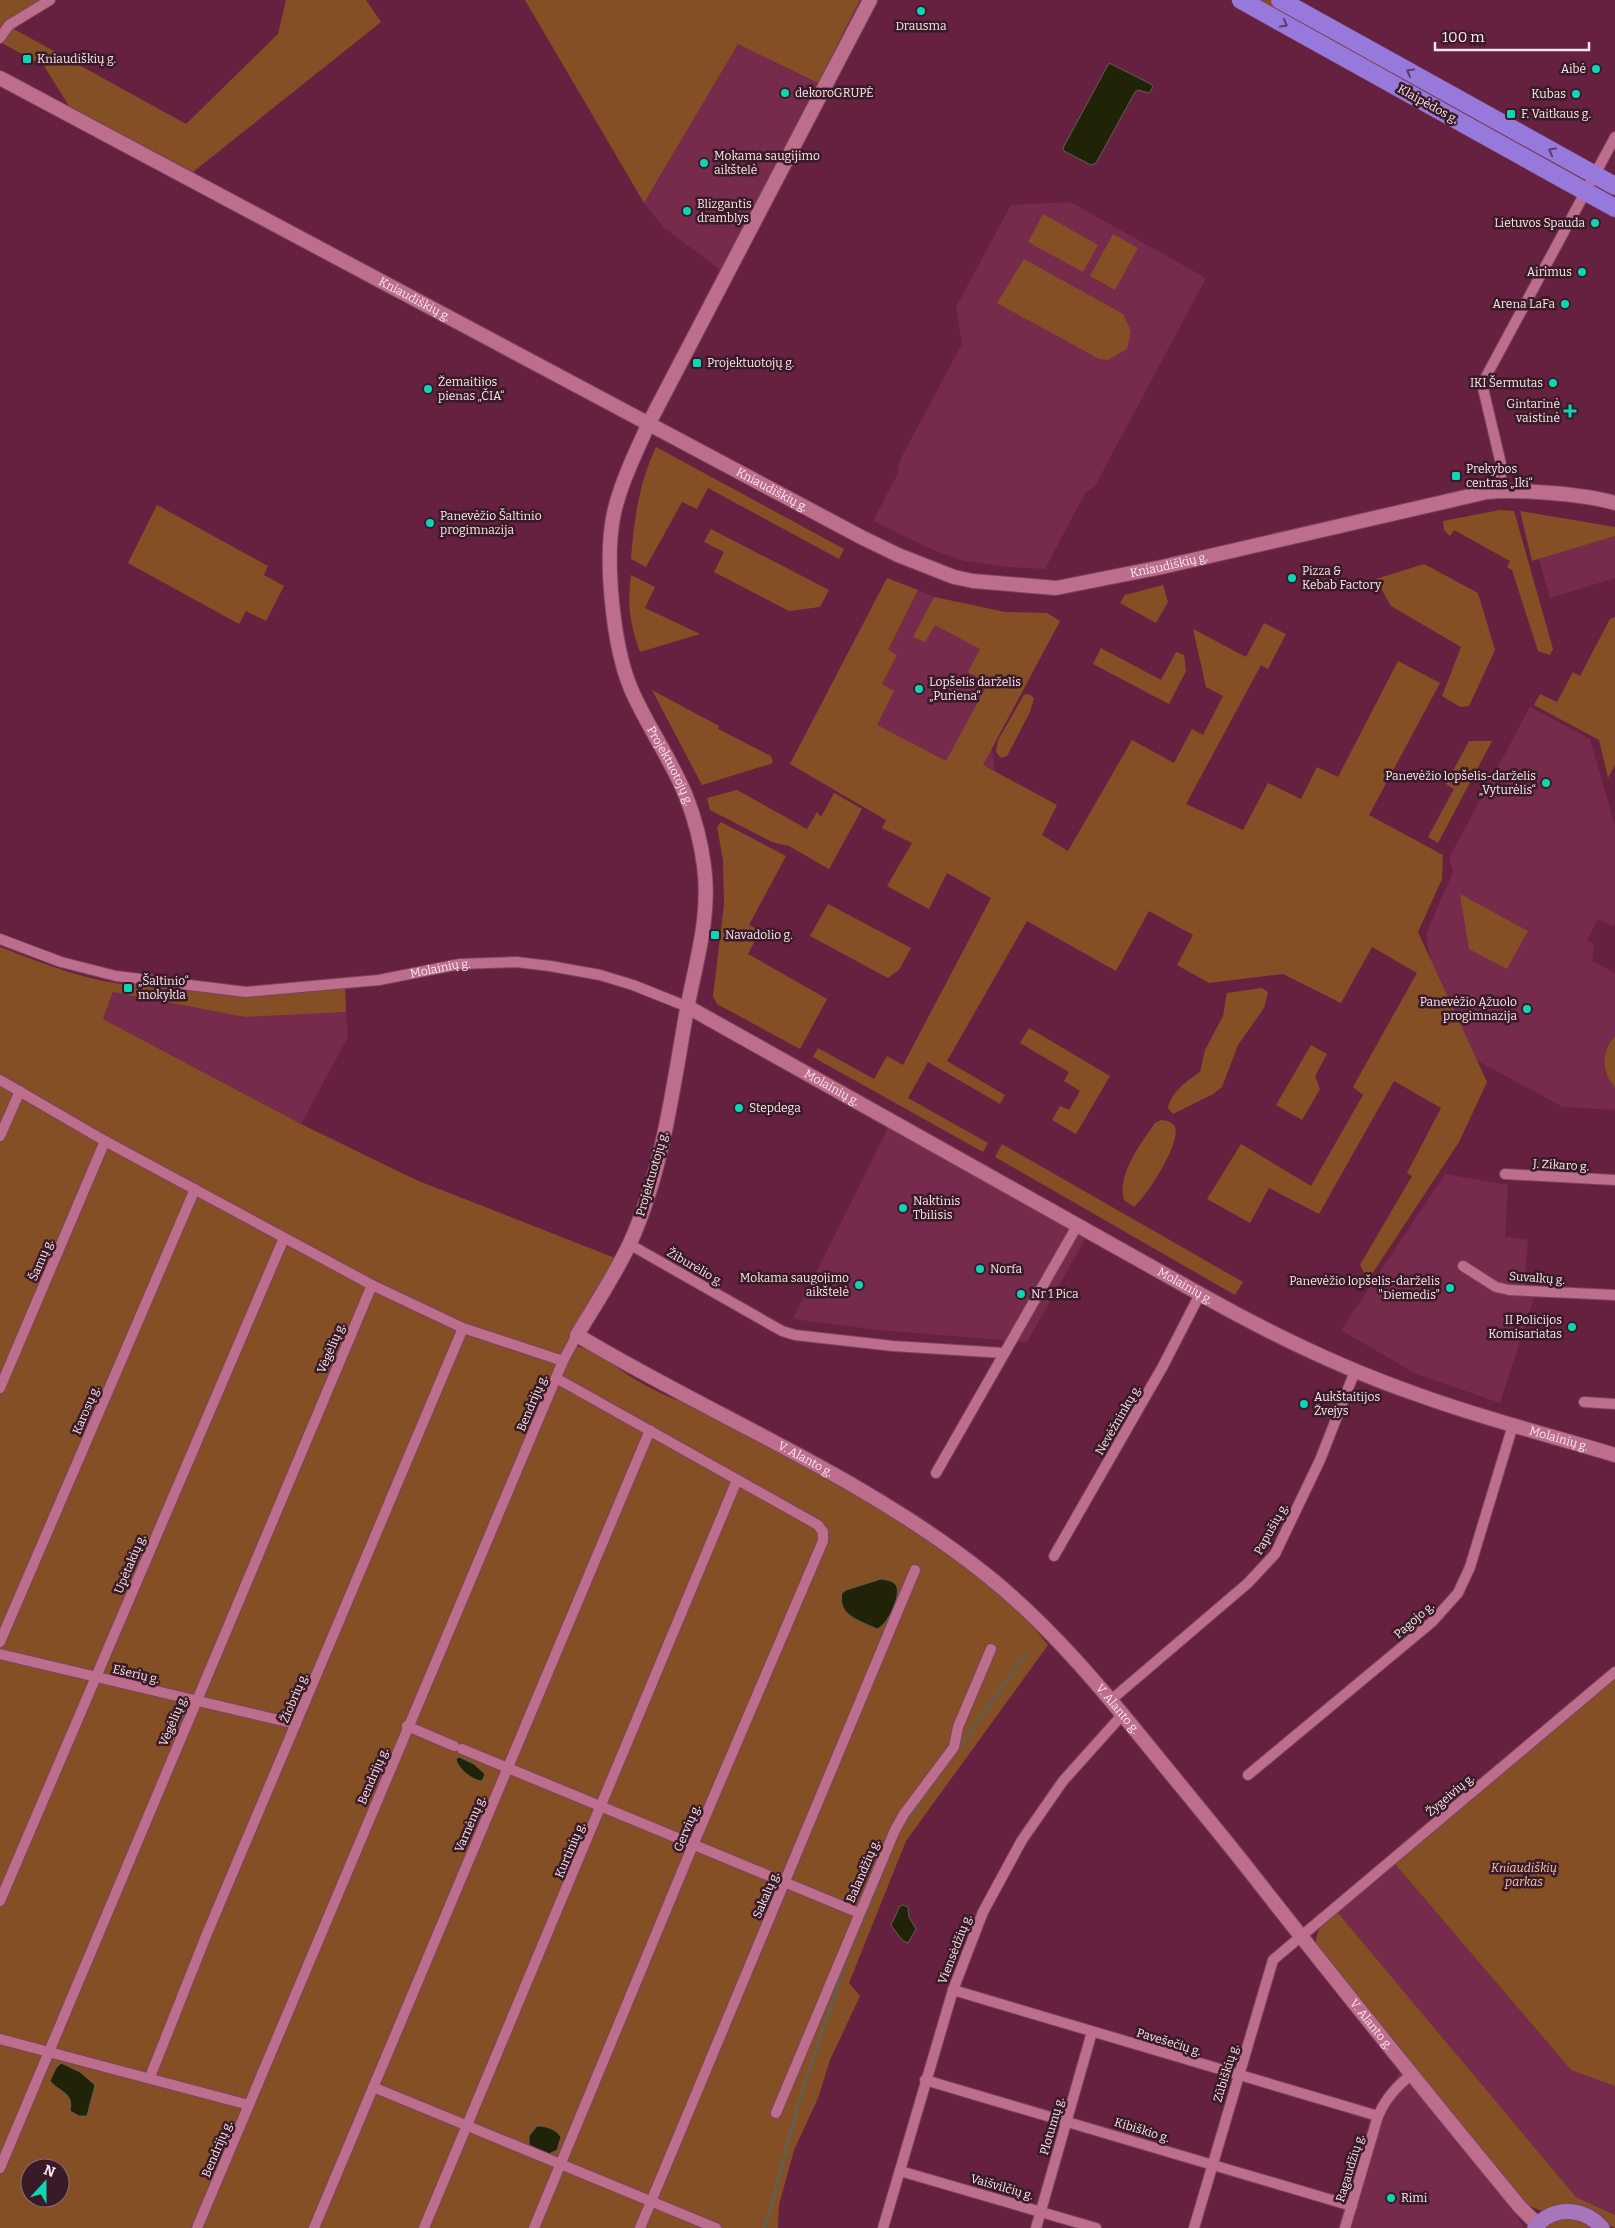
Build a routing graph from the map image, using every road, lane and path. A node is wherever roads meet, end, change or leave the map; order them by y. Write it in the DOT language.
graph roads {
  1 [pos="50,0"];
  2 [pos="870,0"];
  3 [pos="1241,0"];
  4 [pos="1280,0"];
  5 [pos="0,38"];
  6 [pos="0,78"];
  7 [pos="1615,137"];
  8 [pos="1594,175"];
  9 [pos="1615,186"];
  10 [pos="1585,191"];
  11 [pos="1615,208"];
  12 [pos="649,423"];
  13 [pos="1500,491"];
  14 [pos="1615,504"];
  15 [pos="0,939"];
  16 [pos="688,1007"];
  17 [pos="0,1080"];
  18 [pos="20,1091"];
  19 [pos="0,1136"];
  20 [pos="105,1141"];
  21 [pos="1505,1174"];
  22 [pos="1615,1180"];
  23 [pos="195,1188"];
  24 [pos="1077,1226"];
  25 [pos="284,1238"];
  26 [pos="629,1244"];
  27 [pos="1463,1266"];
  28 [pos="372,1285"];
  29 [pos="1200,1294"];
  30 [pos="1615,1295"];
  31 [pos="463,1328"];
  32 [pos="577,1335"];
  33 [pos="1004,1353"];
  34 [pos="563,1360"];
  35 [pos="1355,1371"];
  36 [pos="556,1378"];
  37 [pos="0,1388"];
  38 [pos="1584,1402"];
  39 [pos="1615,1404"];
  40 [pos="1514,1425"];
  41 [pos="650,1430"];
  42 [pos="1615,1455"];
  43 [pos="936,1474"];
  44 [pos="737,1480"];
  45 [pos="1054,1556"];
  46 [pos="915,1570"];
  47 [pos="0,1642"];
  48 [pos="991,1649"];
  49 [pos="0,1654"];
  50 [pos="1615,1672"];
  51 [pos="95,1677"];
  52 [pos="1111,1700"];
  53 [pos="196,1701"];
  54 [pos="1123,1714"];
  55 [pos="296,1724"];
  56 [pos="407,1726"];
  57 [pos="506,1768"];
  58 [pos="1248,1775"];
  59 [pos="601,1808"];
  60 [pos="693,1845"];
  61 [pos="785,1883"];
  62 [pos="0,1901"];
  63 [pos="858,1913"];
  64 [pos="1301,1936"];
  65 [pos="953,1990"];
  66 [pos="1092,2032"];
  67 [pos="0,2039"];
  68 [pos="48,2051"];
  69 [pos="1412,2075"];
  70 [pos="1238,2076"];
  71 [pos="150,2077"];
  72 [pos="925,2080"];
  73 [pos="374,2088"];
  74 [pos="249,2105"];
  75 [pos="776,2113"];
  76 [pos="1378,2116"];
  77 [pos="1067,2121"];
  78 [pos="468,2127"];
  79 [pos="1212,2164"];
  80 [pos="560,2165"];
  81 [pos="0,2168"];
  82 [pos="900,2171"];
  83 [pos="650,2202"];
  84 [pos="1352,2206"];
  85 [pos="1041,2211"];
  86 [pos="1536,2226"];
  87 [pos="197,2228"];
  88 [pos="314,2228"];
  89 [pos="424,2228"];
  90 [pos="534,2228"];
  91 [pos="640,2228"];
  92 [pos="716,2228"];
  93 [pos="883,2228"];
  94 [pos="1036,2228"];
  95 [pos="1096,2228"];
  96 [pos="1194,2228"];
  97 [pos="1345,2228"];
  98 [pos="1602,2228"];
  1 -- 5 [label="street"];
  2 -- 12 [label="main road, Projektuotojų g."];
  3 -- 10 [label="highway, Klaipėdos g., one-way"];
  8 -- 4 [label="highway, Klaipėdos g., one-way"];
  6 -- 12 [label="main road, Kniaudiškių g."];
  7 -- 8 [label="street"];
  8 -- 9 [label="highway, Klaipėdos g."];
  8 -- 10 [label="street"];
  10 -- 11 [label="highway, Klaipėdos g."];
  10 -- 13 [label="street"];
  12 -- 13 [label="main road, Kniaudiškių g."];
  12 -- 16 [label="main road, Projektuotojų g."];
  13 -- 14 [label="main road, Kniaudiškių g."];
  15 -- 16 [label="street, Molainių g."];
  16 -- 24 [label="main road, Molainių g."];
  16 -- 26 [label="main road, Projektuotojų g."];
  17 -- 18 [label="street"];
  18 -- 19 [label="street"];
  18 -- 20 [label="street"];
  20 -- 23 [label="street"];
  20 -- 37 [label="street, Šamų g."];
  21 -- 22 [label="street, J. Zikaro g."];
  23 -- 25 [label="street"];
  23 -- 47 [label="street, Karosų g."];
  24 -- 29 [label="main road, Molainių g."];
  24 -- 33 [label="street"];
  25 -- 28 [label="street"];
  25 -- 51 [label="street, Upėtakių g."];
  26 -- 32 [label="main road, Projektuotojų g."];
  26 -- 33 [label="street, Žiburėlio g."];
  27 -- 30 [label="street, Suvalkų g."];
  28 -- 31 [label="street"];
  28 -- 53 [label="street, Vėgėlių g."];
  29 -- 35 [label="main road, Molainių g."];
  29 -- 45 [label="street, Nevėžninkų g."];
  31 -- 34 [label="street"];
  31 -- 55 [label="street, Žiobrių g."];
  32 -- 34 [label="street, Bendrijų g."];
  32 -- 52 [label="main road, V. Alanto g."];
  33 -- 43 [label="street"];
  34 -- 36 [label="street, Bendrijų g."];
  35 -- 40 [label="main road, Molainių g."];
  35 -- 52 [label="street, Papušių g."];
  36 -- 41 [label="street, Gervių g."];
  36 -- 56 [label="street, Bendrijų g."];
  38 -- 39 [label="street"];
  40 -- 42 [label="main road, Molainių g."];
  40 -- 58 [label="street, Pagojo g."];
  41 -- 44 [label="street, Gervių g."];
  41 -- 57 [label="street, Varnėnų g."];
  44 -- 59 [label="street, Kurtinių g."];
  44 -- 60 [label="street, Gervių g."];
  46 -- 61 [label="street, Sakalų g."];
  48 -- 63 [label="street, Balandžių g."];
  49 -- 51 [label="street, Ešerių g."];
  50 -- 64 [label="street, Žygeivių g."];
  51 -- 53 [label="street, Ešerių g."];
  51 -- 62 [label="street, Upėtakių g."];
  52 -- 54 [label="main road, V. Alanto g."];
  53 -- 55 [label="street, Ešerių g."];
  53 -- 68 [label="street, Vėgėlių g."];
  54 -- 64 [label="main road, V. Alanto g."];
  54 -- 65 [label="street, Viensėdžių g."];
  55 -- 71 [label="street, Žiobrių g."];
  56 -- 57 [label="street"];
  56 -- 74 [label="street, Bendrijų g."];
  57 -- 59 [label="street"];
  57 -- 73 [label="street, Varnėnų g."];
  59 -- 60 [label="street"];
  59 -- 78 [label="street, Kurtinių g."];
  60 -- 61 [label="street"];
  60 -- 80 [label="street, Gervių g."];
  61 -- 63 [label="street"];
  61 -- 83 [label="street, Sakalų g."];
  63 -- 75 [label="street, Balandžių g."];
  64 -- 69 [label="main road, V. Alanto g."];
  64 -- 70 [label="street, Zūbiškių g."];
  65 -- 66 [label="street, Pavešečių g."];
  65 -- 72 [label="street, Viensėdžių g."];
  66 -- 70 [label="street, Pavešečių g."];
  66 -- 77 [label="street, Plotumų g."];
  67 -- 68 [label="street"];
  68 -- 71 [label="street"];
  68 -- 81 [label="street, Vėgėlių g."];
  69 -- 76 [label="street, Ragaudžių g."];
  69 -- 86 [label="main road, V. Alanto g."];
  70 -- 76 [label="street, Pavešečių g."];
  70 -- 79 [label="street, Zūbiškių g."];
  71 -- 74 [label="street"];
  72 -- 77 [label="street, Kibiškio g."];
  72 -- 82 [label="street, Viensėdžių g."];
  73 -- 78 [label="street"];
  73 -- 88 [label="street, Varnėnų g."];
  74 -- 87 [label="street, Bendrijų g."];
  76 -- 84 [label="street, Ragaudžių g."];
  77 -- 79 [label="street, Kibiškio g."];
  77 -- 85 [label="street, Plotumų g."];
  78 -- 80 [label="street"];
  78 -- 89 [label="street, Kurtinių g."];
  79 -- 84 [label="street, Kibiškio g."];
  79 -- 96 [label="street, Zūbiškių g."];
  80 -- 83 [label="street"];
  80 -- 90 [label="street, Gervių g."];
  82 -- 85 [label="street, Vaišvilčių g."];
  82 -- 93 [label="street, Viensėdžių g."];
  83 -- 91 [label="street, Sakalų g."];
  83 -- 92 [label="street"];
  84 -- 97 [label="street, Ragaudžių g."];
  85 -- 94 [label="street, Plotumų g."];
  85 -- 95 [label="street, Vaišvilčių g."];
  86 -- 98 [label="main road"];
}
